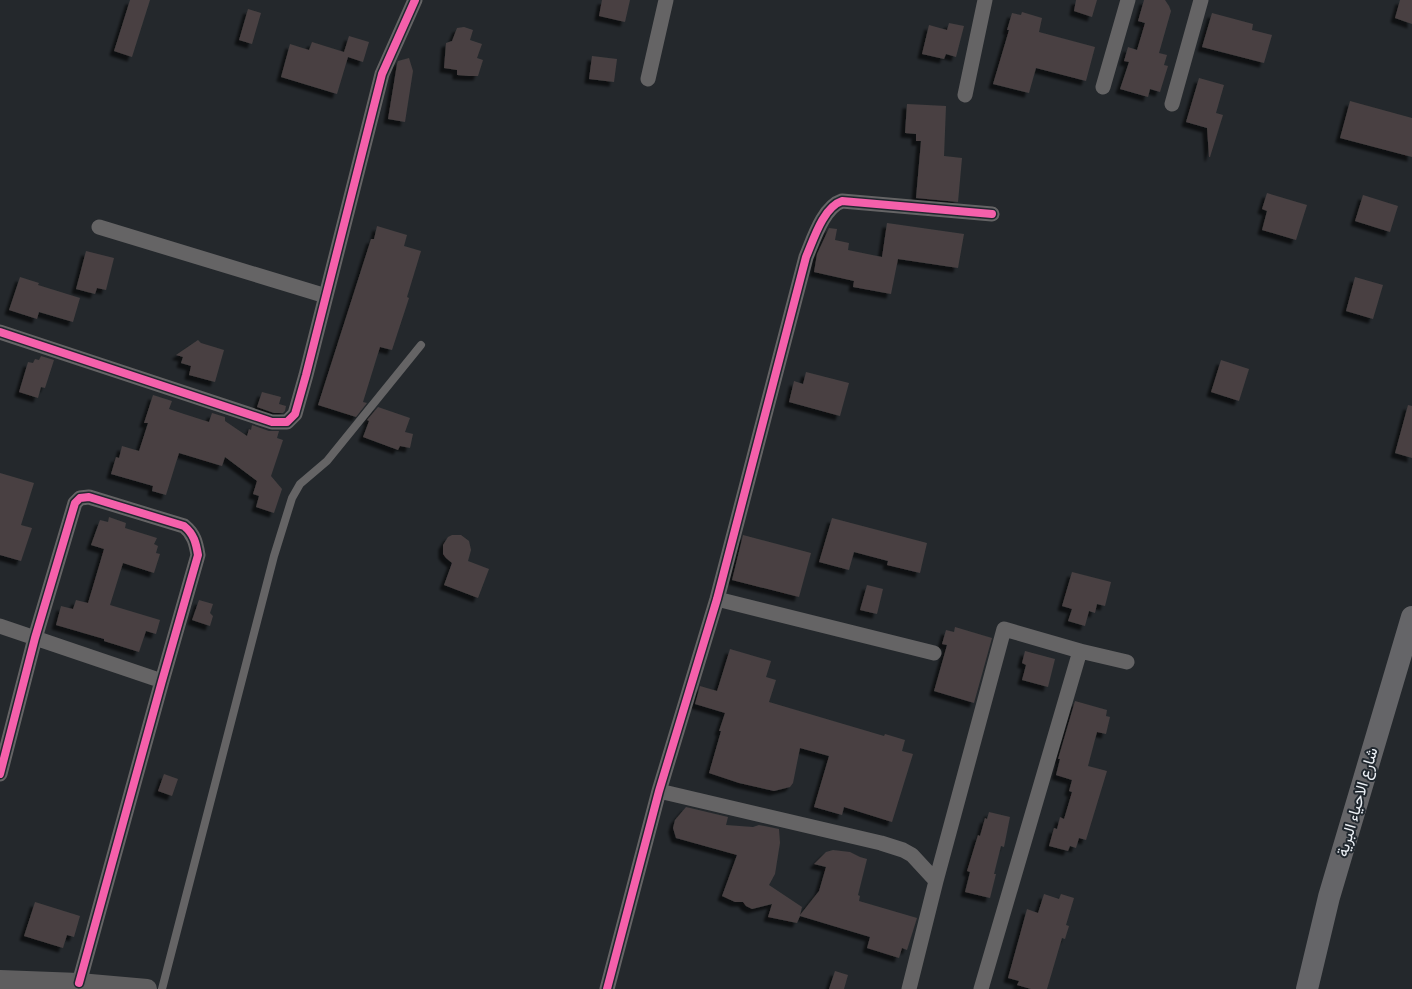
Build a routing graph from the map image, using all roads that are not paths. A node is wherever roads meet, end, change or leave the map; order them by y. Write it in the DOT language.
graph roads {
  1 [pos="415,0"];
  2 [pos="666,0"];
  3 [pos="986,0"];
  4 [pos="1128,0"];
  5 [pos="1201,0"];
  6 [pos="648,79"];
  7 [pos="1103,87"];
  8 [pos="965,95"];
  9 [pos="1172,104"];
  10 [pos="992,214"];
  11 [pos="99,228"];
  12 [pos="326,296"];
  13 [pos="0,332"];
  14 [pos="421,345"];
  15 [pos="717,599"];
  16 [pos="1412,617"];
  17 [pos="0,626"];
  18 [pos="35,638"];
  19 [pos="1080,651"];
  20 [pos="934,653"];
  21 [pos="1127,662"];
  22 [pos="162,681"];
  23 [pos="0,774"];
  24 [pos="659,791"];
  25 [pos="936,881"];
  26 [pos="0,980"];
  27 [pos="79,983"];
  28 [pos="147,989"];
  29 [pos="162,989"];
  30 [pos="607,989"];
  31 [pos="909,989"];
  32 [pos="981,989"];
  33 [pos="1306,989"];
  1 -- 12 [label="street"];
  2 -- 6 [label="street"];
  3 -- 8 [label="street"];
  4 -- 7 [label="street"];
  5 -- 9 [label="street"];
  10 -- 15 [label="street"];
  11 -- 12 [label="street"];
  12 -- 13 [label="street"];
  14 -- 29 [label="lane"];
  15 -- 20 [label="street"];
  15 -- 24 [label="street"];
  16 -- 33 [label="main road, شارع الاحياء البرية"];
  17 -- 18 [label="street"];
  18 -- 22 [label="street"];
  18 -- 22 [label="street"];
  18 -- 23 [label="street"];
  19 -- 21 [label="street"];
  19 -- 25 [label="street"];
  19 -- 32 [label="street"];
  22 -- 27 [label="street"];
  24 -- 25 [label="street"];
  24 -- 30 [label="street"];
  25 -- 31 [label="street"];
  26 -- 27 [label="street"];
  27 -- 28 [label="street"];
}
